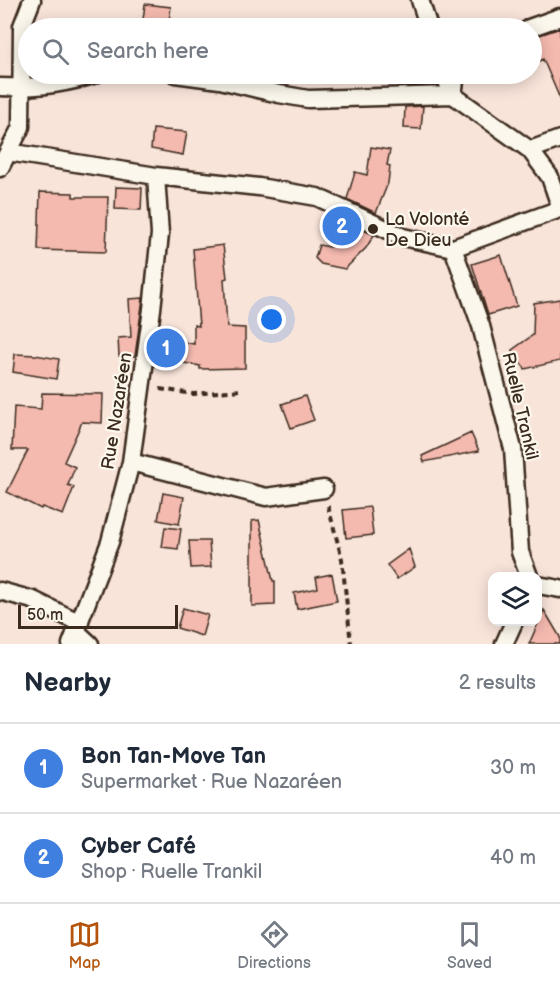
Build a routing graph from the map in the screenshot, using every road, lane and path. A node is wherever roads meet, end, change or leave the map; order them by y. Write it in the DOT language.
graph roads {
  1 [pos="32,0"];
  2 [pos="420,0"];
  3 [pos="25,18"];
  4 [pos="426,18"];
  5 [pos="560,18"];
  6 [pos="542,24"];
  7 [pos="20,84"];
  8 [pos="48,84"];
  9 [pos="236,84"];
  10 [pos="448,84"];
  11 [pos="455,84"];
  12 [pos="0,87"];
  13 [pos="20,88"];
  14 [pos="453,95"];
  15 [pos="560,139"];
  16 [pos="530,150"];
  17 [pos="8,152"];
  18 [pos="0,168"];
  19 [pos="156,176"];
  20 [pos="560,207"];
  21 [pos="453,248"];
  22 [pos="141,386"];
  23 [pos="241,390"];
  24 [pos="131,462"];
  25 [pos="324,489"];
  26 [pos="528,572"];
  27 [pos="542,586"];
  28 [pos="560,589"];
  29 [pos="0,591"];
  30 [pos="512,626"];
  31 [pos="75,633"];
  32 [pos="90,644"];
  33 [pos="351,644"];
  34 [pos="504,644"];
  1 -- 3 [label="street"];
  2 -- 4 [label="street"];
  5 -- 6 [label="street"];
  7 -- 13 [label="street"];
  8 -- 13 [label="street"];
  9 -- 14 [label="street"];
  10 -- 14 [label="street"];
  11 -- 14 [label="street"];
  12 -- 13 [label="street"];
  13 -- 17 [label="street"];
  14 -- 16 [label="street"];
  15 -- 16 [label="street"];
  16 -- 20 [label="street"];
  17 -- 18 [label="street"];
  17 -- 19 [label="street"];
  19 -- 21 [label="street"];
  19 -- 22 [label="street, Rue Nazaréen"];
  20 -- 21 [label="street"];
  21 -- 26 [label="street, Ruelle Trankil"];
  22 -- 23 [label="path"];
  22 -- 24 [label="street, Rue Nazaréen"];
  24 -- 25 [label="street"];
  24 -- 31 [label="street, Rue Nazaréen"];
  25 -- 33 [label="path"];
  27 -- 28 [label="street"];
  29 -- 31 [label="street"];
  30 -- 34 [label="street"];
  31 -- 32 [label="street"];
}
